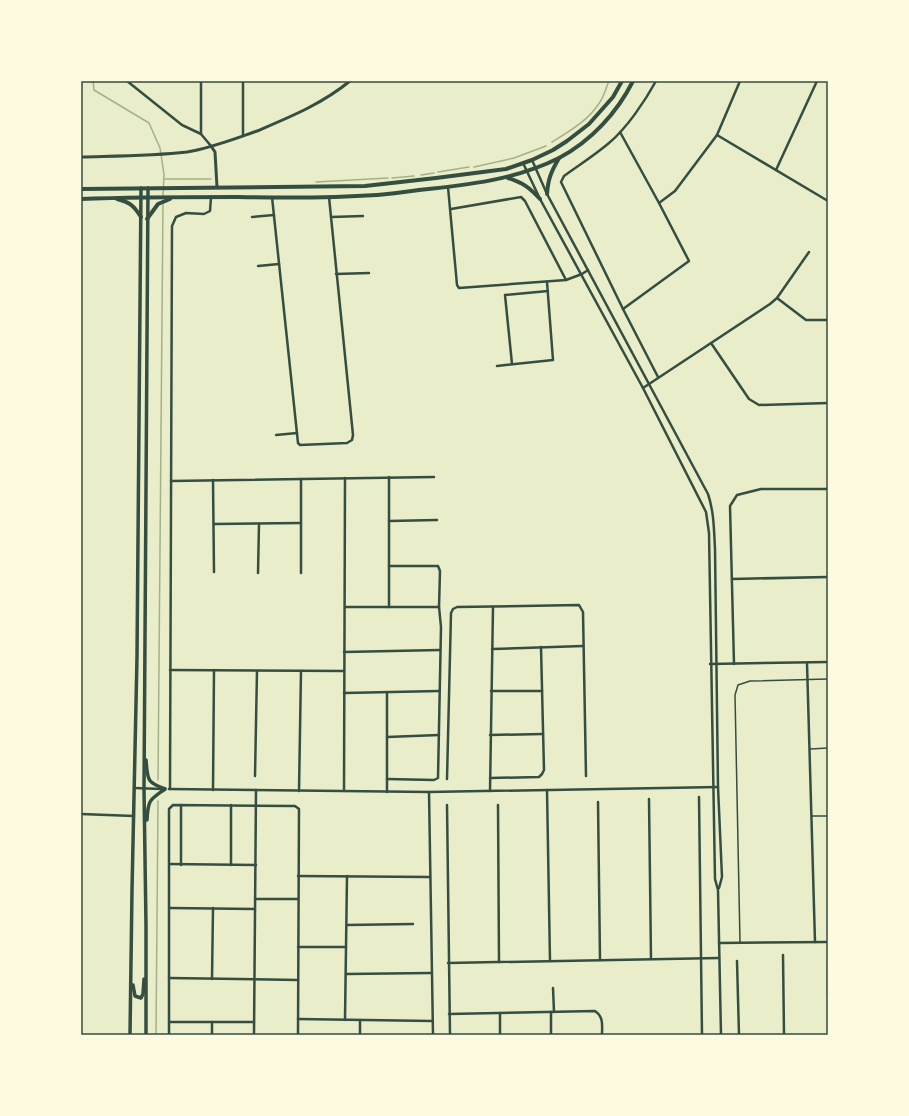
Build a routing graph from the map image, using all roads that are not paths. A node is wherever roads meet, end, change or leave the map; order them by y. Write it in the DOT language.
graph roads {
  1 [pos="127,81"];
  2 [pos="201,81"];
  3 [pos="243,81"];
  4 [pos="350,81"];
  5 [pos="622,81"];
  6 [pos="633,81"];
  7 [pos="656,81"];
  8 [pos="740,81"];
  9 [pos="817,81"];
  10 [pos="620,132"];
  11 [pos="201,134"];
  12 [pos="717,135"];
  13 [pos="243,136"];
  14 [pos="211,146"];
  15 [pos="81,157"];
  16 [pos="559,158"];
  17 [pos="532,160"];
  18 [pos="523,163"];
  19 [pos="535,168"];
  20 [pos="776,170"];
  21 [pos="526,172"];
  22 [pos="508,178"];
  23 [pos="216,187"];
  24 [pos="448,187"];
  25 [pos="141,188"];
  26 [pos="148,188"];
  27 [pos="81,189"];
  28 [pos="547,194"];
  29 [pos="141,197"];
  30 [pos="148,197"];
  31 [pos="175,197"];
  32 [pos="211,197"];
  33 [pos="329,197"];
  34 [pos="81,198"];
  35 [pos="111,198"];
  36 [pos="272,198"];
  37 [pos="540,199"];
  38 [pos="828,200"];
  39 [pos="659,203"];
  40 [pos="451,209"];
  41 [pos="274,215"];
  42 [pos="363,216"];
  43 [pos="141,217"];
  44 [pos="252,217"];
  45 [pos="331,217"];
  46 [pos="147,219"];
  47 [pos="809,252"];
  48 [pos="279,264"];
  49 [pos="258,266"];
  50 [pos="588,270"];
  51 [pos="370,273"];
  52 [pos="336,274"];
  53 [pos="582,274"];
  54 [pos="566,280"];
  55 [pos="547,282"];
  56 [pos="548,291"];
  57 [pos="777,298"];
  58 [pos="623,309"];
  59 [pos="828,320"];
  60 [pos="711,343"];
  61 [pos="512,364"];
  62 [pos="497,366"];
  63 [pos="658,377"];
  64 [pos="649,384"];
  65 [pos="643,388"];
  66 [pos="828,403"];
  67 [pos="297,433"];
  68 [pos="276,434"];
  69 [pos="389,477"];
  70 [pos="434,477"];
  71 [pos="345,478"];
  72 [pos="301,479"];
  73 [pos="214,480"];
  74 [pos="171,481"];
  75 [pos="828,489"];
  76 [pos="436,520"];
  77 [pos="389,521"];
  78 [pos="301,523"];
  79 [pos="214,524"];
  80 [pos="259,524"];
  81 [pos="389,566"];
  82 [pos="214,572"];
  83 [pos="258,572"];
  84 [pos="301,573"];
  85 [pos="828,577"];
  86 [pos="732,579"];
  87 [pos="439,606"];
  88 [pos="493,606"];
  89 [pos="345,607"];
  90 [pos="389,607"];
  91 [pos="583,646"];
  92 [pos="541,647"];
  93 [pos="492,649"];
  94 [pos="440,650"];
  95 [pos="344,652"];
  96 [pos="828,662"];
  97 [pos="807,663"];
  98 [pos="710,664"];
  99 [pos="717,664"];
  100 [pos="734,664"];
  101 [pos="170,670"];
  102 [pos="214,670"];
  103 [pos="301,670"];
  104 [pos="257,671"];
  105 [pos="344,671"];
  106 [pos="828,679"];
  107 [pos="807,680"];
  108 [pos="492,691"];
  109 [pos="542,691"];
  110 [pos="387,692"];
  111 [pos="439,692"];
  112 [pos="344,693"];
  113 [pos="144,722"];
  114 [pos="543,734"];
  115 [pos="438,735"];
  116 [pos="490,735"];
  117 [pos="387,736"];
  118 [pos="828,748"];
  119 [pos="809,749"];
  120 [pos="255,776"];
  121 [pos="586,776"];
  122 [pos="490,778"];
  123 [pos="387,779"];
  124 [pos="447,779"];
  125 [pos="718,786"];
  126 [pos="713,787"];
  127 [pos="134,788"];
  128 [pos="144,788"];
  129 [pos="167,789"];
  130 [pos="213,790"];
  131 [pos="256,790"];
  132 [pos="547,790"];
  133 [pos="299,791"];
  134 [pos="344,791"];
  135 [pos="490,791"];
  136 [pos="387,792"];
  137 [pos="428,792"];
  138 [pos="699,796"];
  139 [pos="649,799"];
  140 [pos="598,802"];
  141 [pos="181,805"];
  142 [pos="231,805"];
  143 [pos="256,805"];
  144 [pos="447,805"];
  145 [pos="498,805"];
  146 [pos="81,814"];
  147 [pos="134,816"];
  148 [pos="811,816"];
  149 [pos="828,816"];
  150 [pos="145,849"];
  151 [pos="169,864"];
  152 [pos="181,865"];
  153 [pos="231,865"];
  154 [pos="256,865"];
  155 [pos="298,876"];
  156 [pos="348,876"];
  157 [pos="430,876"];
  158 [pos="718,890"];
  159 [pos="255,899"];
  160 [pos="298,899"];
  161 [pos="170,908"];
  162 [pos="213,908"];
  163 [pos="255,909"];
  164 [pos="413,924"];
  165 [pos="347,925"];
  166 [pos="815,942"];
  167 [pos="828,942"];
  168 [pos="719,943"];
  169 [pos="740,943"];
  170 [pos="298,947"];
  171 [pos="346,947"];
  172 [pos="783,955"];
  173 [pos="701,958"];
  174 [pos="719,958"];
  175 [pos="651,959"];
  176 [pos="600,960"];
  177 [pos="550,961"];
  178 [pos="499,962"];
  179 [pos="737,962"];
  180 [pos="828,962"];
  181 [pos="448,963"];
  182 [pos="146,964"];
  183 [pos="131,966"];
  184 [pos="346,974"];
  185 [pos="432,974"];
  186 [pos="169,978"];
  187 [pos="212,979"];
  188 [pos="255,980"];
  189 [pos="298,980"];
  190 [pos="553,988"];
  191 [pos="828,995"];
  192 [pos="552,1012"];
  193 [pos="500,1013"];
  194 [pos="449,1014"];
  195 [pos="298,1019"];
  196 [pos="345,1020"];
  197 [pos="360,1020"];
  198 [pos="432,1021"];
  199 [pos="169,1022"];
  200 [pos="212,1022"];
  201 [pos="254,1022"];
  202 [pos="130,1035"];
  203 [pos="146,1035"];
  204 [pos="169,1035"];
  205 [pos="212,1035"];
  206 [pos="254,1035"];
  207 [pos="298,1035"];
  208 [pos="360,1035"];
  209 [pos="433,1035"];
  210 [pos="450,1035"];
  211 [pos="500,1035"];
  212 [pos="551,1035"];
  213 [pos="602,1035"];
  214 [pos="702,1035"];
  215 [pos="721,1035"];
  216 [pos="739,1035"];
  217 [pos="784,1035"];
  1 -- 11 [label="street"];
  2 -- 11 [label="street"];
  3 -- 13 [label="street"];
  4 -- 13 [label="street"];
  5 -- 17 [label="highway"];
  6 -- 16 [label="highway"];
  7 -- 10 [label="street"];
  8 -- 12 [label="street"];
  9 -- 20 [label="street"];
  10 -- 39 [label="street"];
  10 -- 58 [label="street"];
  11 -- 14 [label="street"];
  12 -- 20 [label="street"];
  12 -- 39 [label="street"];
  13 -- 14 [label="street"];
  14 -- 15 [label="street"];
  14 -- 23 [label="street"];
  16 -- 19 [label="highway"];
  16 -- 28 [label="highway"];
  17 -- 18 [label="highway"];
  17 -- 19 [label="street"];
  18 -- 21 [label="street"];
  18 -- 23 [label="highway"];
  19 -- 21 [label="highway"];
  19 -- 28 [label="street"];
  20 -- 38 [label="street"];
  21 -- 22 [label="highway"];
  21 -- 37 [label="street"];
  22 -- 24 [label="highway"];
  22 -- 37 [label="highway"];
  23 -- 26 [label="highway"];
  24 -- 33 [label="highway"];
  24 -- 40 [label="street"];
  25 -- 26 [label="highway"];
  25 -- 27 [label="highway"];
  25 -- 29 [label="main road"];
  26 -- 30 [label="main road"];
  28 -- 50 [label="street"];
  29 -- 30 [label="highway"];
  29 -- 35 [label="highway"];
  29 -- 43 [label="main road"];
  30 -- 31 [label="highway"];
  30 -- 46 [label="main road"];
  31 -- 32 [label="highway"];
  31 -- 46 [label="highway"];
  32 -- 36 [label="highway"];
  32 -- 74 [label="street"];
  33 -- 36 [label="highway"];
  33 -- 45 [label="street"];
  34 -- 35 [label="highway"];
  35 -- 43 [label="highway"];
  36 -- 41 [label="street"];
  37 -- 53 [label="street"];
  39 -- 58 [label="street"];
  40 -- 54 [label="street"];
  40 -- 55 [label="street"];
  41 -- 44 [label="street"];
  41 -- 48 [label="street"];
  42 -- 45 [label="street"];
  43 -- 127 [label="main road"];
  45 -- 52 [label="street"];
  46 -- 113 [label="main road"];
  47 -- 57 [label="street"];
  48 -- 49 [label="street"];
  48 -- 67 [label="street"];
  50 -- 53 [label="street"];
  50 -- 64 [label="street"];
  51 -- 52 [label="street"];
  52 -- 67 [label="street"];
  53 -- 54 [label="street"];
  53 -- 65 [label="street"];
  54 -- 55 [label="street"];
  55 -- 56 [label="street"];
  56 -- 61 [label="street"];
  56 -- 61 [label="street"];
  57 -- 59 [label="street"];
  57 -- 60 [label="street"];
  58 -- 63 [label="street"];
  60 -- 63 [label="street"];
  60 -- 66 [label="street"];
  61 -- 62 [label="street"];
  63 -- 64 [label="street"];
  64 -- 65 [label="street"];
  64 -- 99 [label="street"];
  65 -- 98 [label="street"];
  67 -- 68 [label="street"];
  69 -- 70 [label="street"];
  69 -- 71 [label="street"];
  69 -- 77 [label="street"];
  71 -- 72 [label="street"];
  71 -- 89 [label="street"];
  72 -- 73 [label="street"];
  72 -- 78 [label="street"];
  73 -- 74 [label="street"];
  73 -- 79 [label="street"];
  74 -- 101 [label="street"];
  75 -- 86 [label="street"];
  76 -- 77 [label="street"];
  77 -- 81 [label="street"];
  78 -- 80 [label="street"];
  78 -- 84 [label="street"];
  79 -- 80 [label="street"];
  79 -- 82 [label="street"];
  80 -- 83 [label="street"];
  81 -- 87 [label="street"];
  81 -- 90 [label="street"];
  85 -- 86 [label="street"];
  86 -- 100 [label="street"];
  87 -- 90 [label="street"];
  87 -- 94 [label="street"];
  88 -- 91 [label="street"];
  88 -- 93 [label="street"];
  88 -- 124 [label="street"];
  89 -- 90 [label="street"];
  89 -- 95 [label="street"];
  91 -- 92 [label="street"];
  91 -- 121 [label="street"];
  92 -- 93 [label="street"];
  92 -- 109 [label="street"];
  93 -- 108 [label="street"];
  94 -- 95 [label="street"];
  94 -- 111 [label="street"];
  95 -- 105 [label="street"];
  96 -- 97 [label="street"];
  97 -- 100 [label="street"];
  97 -- 107 [label="street"];
  98 -- 99 [label="street"];
  98 -- 126 [label="street"];
  99 -- 100 [label="street"];
  99 -- 125 [label="street"];
  101 -- 102 [label="street"];
  101 -- 129 [label="street"];
  102 -- 104 [label="street"];
  102 -- 130 [label="street"];
  103 -- 104 [label="street"];
  103 -- 105 [label="street"];
  103 -- 133 [label="street"];
  104 -- 120 [label="street"];
  105 -- 112 [label="street"];
  106 -- 107 [label="lane"];
  107 -- 119 [label="street"];
  107 -- 169 [label="lane"];
  108 -- 109 [label="street"];
  108 -- 116 [label="street"];
  109 -- 114 [label="street"];
  110 -- 111 [label="street"];
  110 -- 112 [label="street"];
  110 -- 117 [label="street"];
  111 -- 115 [label="street"];
  112 -- 134 [label="street"];
  113 -- 128 [label="main road"];
  113 -- 129 [label="main road"];
  114 -- 116 [label="street"];
  114 -- 122 [label="street"];
  115 -- 117 [label="street"];
  115 -- 123 [label="street"];
  116 -- 122 [label="street"];
  117 -- 123 [label="street"];
  118 -- 119 [label="lane"];
  119 -- 148 [label="street"];
  122 -- 135 [label="street"];
  123 -- 136 [label="street"];
  125 -- 126 [label="street"];
  125 -- 158 [label="street"];
  126 -- 132 [label="street"];
  126 -- 158 [label="street"];
  127 -- 128 [label="street"];
  127 -- 147 [label="main road"];
  128 -- 129 [label="street"];
  128 -- 150 [label="main road"];
  129 -- 130 [label="street"];
  129 -- 150 [label="main road"];
  130 -- 131 [label="street"];
  131 -- 133 [label="street"];
  131 -- 143 [label="street"];
  132 -- 135 [label="street"];
  132 -- 177 [label="street"];
  133 -- 134 [label="street"];
  134 -- 136 [label="street"];
  135 -- 137 [label="street"];
  136 -- 137 [label="street"];
  137 -- 157 [label="street"];
  138 -- 173 [label="street"];
  139 -- 175 [label="street"];
  140 -- 176 [label="street"];
  141 -- 142 [label="street"];
  141 -- 151 [label="street"];
  141 -- 152 [label="street"];
  142 -- 143 [label="street"];
  142 -- 153 [label="street"];
  143 -- 154 [label="street"];
  143 -- 155 [label="street"];
  144 -- 181 [label="street"];
  145 -- 178 [label="street"];
  146 -- 147 [label="street"];
  147 -- 183 [label="main road"];
  148 -- 149 [label="lane"];
  148 -- 166 [label="street"];
  150 -- 182 [label="main road"];
  151 -- 152 [label="street"];
  151 -- 161 [label="street"];
  152 -- 153 [label="street"];
  153 -- 154 [label="street"];
  154 -- 159 [label="street"];
  155 -- 156 [label="street"];
  155 -- 160 [label="street"];
  156 -- 157 [label="street"];
  156 -- 165 [label="street"];
  157 -- 185 [label="street"];
  158 -- 168 [label="street"];
  159 -- 160 [label="street"];
  159 -- 163 [label="street"];
  160 -- 170 [label="street"];
  161 -- 162 [label="street"];
  161 -- 186 [label="street"];
  162 -- 163 [label="street"];
  162 -- 187 [label="street"];
  163 -- 188 [label="street"];
  164 -- 165 [label="street"];
  165 -- 171 [label="street"];
  166 -- 167 [label="street"];
  166 -- 169 [label="street"];
  168 -- 169 [label="street"];
  168 -- 174 [label="street"];
  170 -- 171 [label="street"];
  170 -- 189 [label="street"];
  171 -- 184 [label="street"];
  172 -- 217 [label="street"];
  173 -- 174 [label="street"];
  173 -- 175 [label="street"];
  173 -- 214 [label="street"];
  174 -- 215 [label="street"];
  175 -- 176 [label="street"];
  176 -- 177 [label="street"];
  177 -- 178 [label="street"];
  178 -- 181 [label="street"];
  179 -- 216 [label="street"];
  180 -- 191 [label="street"];
  181 -- 194 [label="street"];
  182 -- 183 [label="main road"];
  182 -- 203 [label="main road"];
  183 -- 202 [label="main road"];
  184 -- 185 [label="street"];
  184 -- 196 [label="street"];
  185 -- 198 [label="street"];
  186 -- 187 [label="street"];
  186 -- 199 [label="street"];
  187 -- 188 [label="street"];
  188 -- 189 [label="street"];
  188 -- 201 [label="street"];
  189 -- 195 [label="street"];
  190 -- 192 [label="street"];
  192 -- 193 [label="street"];
  192 -- 212 [label="street"];
  192 -- 213 [label="street"];
  193 -- 194 [label="street"];
  193 -- 211 [label="street"];
  194 -- 210 [label="street"];
  195 -- 196 [label="street"];
  195 -- 207 [label="street"];
  196 -- 197 [label="street"];
  197 -- 198 [label="street"];
  197 -- 208 [label="street"];
  198 -- 209 [label="street"];
  199 -- 200 [label="street"];
  199 -- 204 [label="street"];
  200 -- 201 [label="street"];
  200 -- 205 [label="street"];
  201 -- 206 [label="street"];
}
